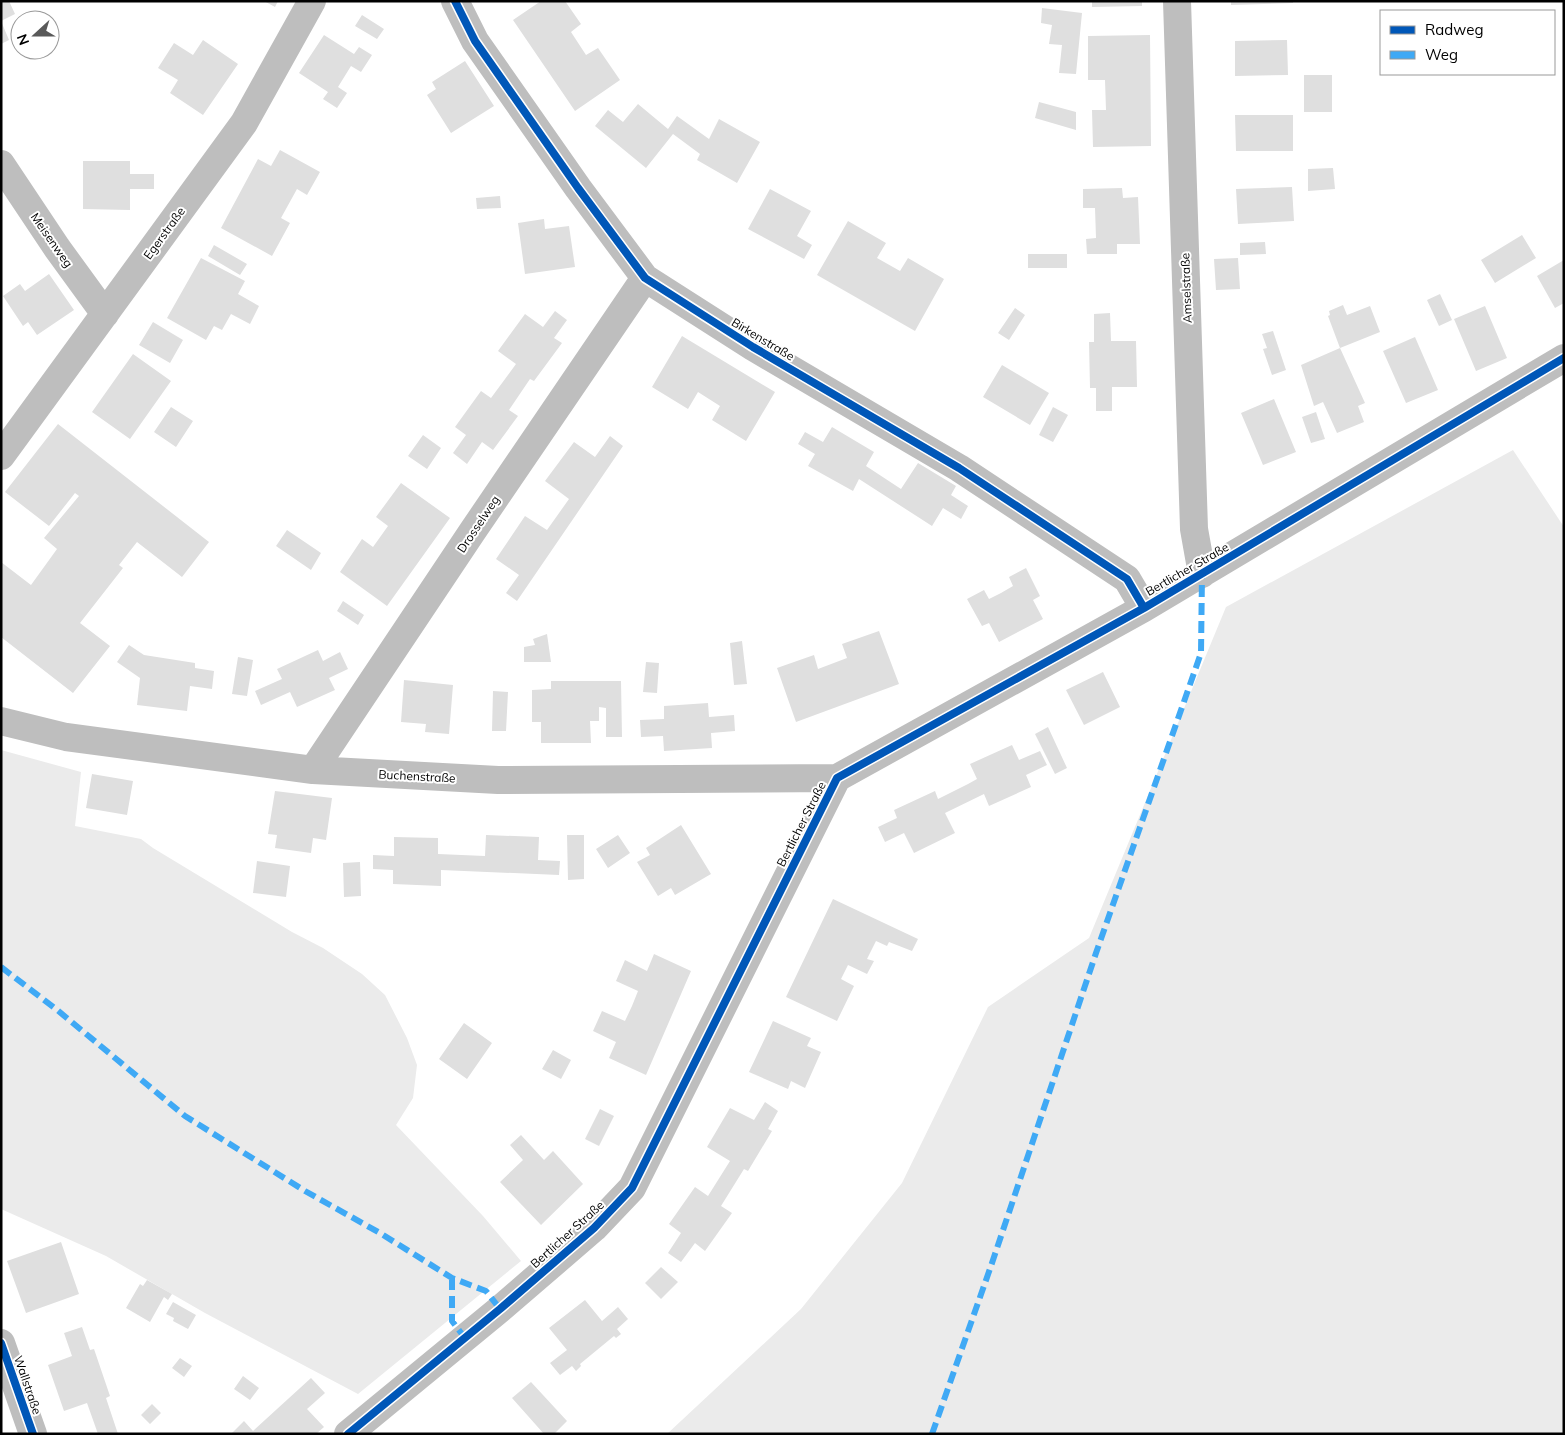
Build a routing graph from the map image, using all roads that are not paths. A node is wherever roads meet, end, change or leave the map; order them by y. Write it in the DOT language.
graph roads {
  1 [pos="312,1"];
  2 [pos="455,1"];
  3 [pos="1177,1"];
  4 [pos="1,164"];
  5 [pos="645,278"];
  6 [pos="105,314"];
  7 [pos="1564,358"];
  8 [pos="1,456"];
  9 [pos="1202,574"];
  10 [pos="1144,608"];
  11 [pos="1,721"];
  12 [pos="313,770"];
  13 [pos="837,778"];
  14 [pos="1,1343"];
  15 [pos="33,1434"];
  16 [pos="348,1434"];
  1 -- 6 [label="street, Egerstraße"];
  2 -- 5 [label="street, Birkenstraße"];
  3 -- 9 [label="street, Amselstraße"];
  4 -- 6 [label="street, Meisenweg"];
  5 -- 10 [label="street, Birkenstraße"];
  5 -- 12 [label="street, Drosselweg"];
  6 -- 8 [label="street, Egerstraße"];
  7 -- 9 [label="street, Bertlicher Straße"];
  9 -- 10 [label="street, Bertlicher Straße"];
  10 -- 13 [label="street, Bertlicher Straße"];
  11 -- 12 [label="street, Buchenstraße"];
  12 -- 13 [label="street, Buchenstraße"];
  13 -- 16 [label="street, Bertlicher Straße"];
  14 -- 15 [label="street, Wallstraße"];
}
